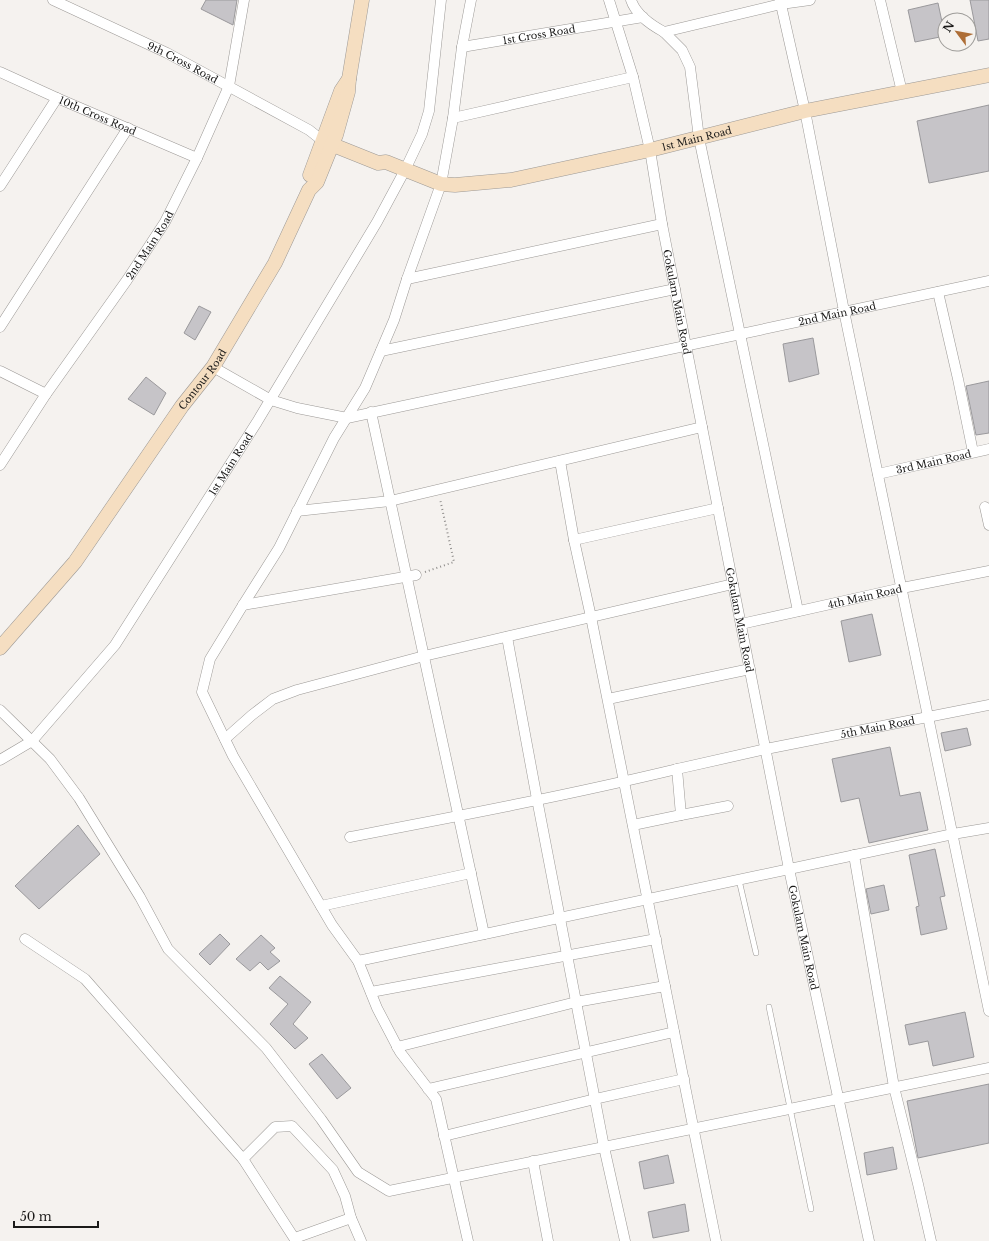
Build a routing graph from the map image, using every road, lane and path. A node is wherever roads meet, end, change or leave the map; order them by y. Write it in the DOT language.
graph roads {
  1 [pos="53,0"];
  2 [pos="244,0"];
  3 [pos="362,0"];
  4 [pos="441,0"];
  5 [pos="471,0"];
  6 [pos="609,0"];
  7 [pos="631,0"];
  8 [pos="810,0"];
  9 [pos="880,0"];
  10 [pos="781,2"];
  11 [pos="638,18"];
  12 [pos="619,22"];
  13 [pos="664,32"];
  14 [pos="462,47"];
  15 [pos="0,72"];
  16 [pos="989,75"];
  17 [pos="633,77"];
  18 [pos="229,86"];
  19 [pos="902,92"];
  20 [pos="57,98"];
  21 [pos="805,111"];
  22 [pos="453,118"];
  23 [pos="128,128"];
  24 [pos="330,138"];
  25 [pos="699,138"];
  26 [pos="650,150"];
  27 [pos="197,158"];
  28 [pos="405,170"];
  29 [pos="441,184"];
  30 [pos="0,186"];
  31 [pos="662,224"];
  32 [pos="407,279"];
  33 [pos="989,281"];
  34 [pos="674,289"];
  35 [pos="938,292"];
  36 [pos="844,311"];
  37 [pos="0,327"];
  38 [pos="740,334"];
  39 [pos="686,346"];
  40 [pos="380,351"];
  41 [pos="212,367"];
  42 [pos="0,371"];
  43 [pos="46,394"];
  44 [pos="270,400"];
  45 [pos="371,412"];
  46 [pos="347,418"];
  47 [pos="702,427"];
  48 [pos="989,448"];
  49 [pos="973,452"];
  50 [pos="1,461"];
  51 [pos="560,461"];
  52 [pos="878,474"];
  53 [pos="439,492"];
  54 [pos="390,501"];
  55 [pos="985,507"];
  56 [pos="718,508"];
  57 [pos="297,511"];
  58 [pos="989,525"];
  59 [pos="574,540"];
  60 [pos="989,571"];
  61 [pos="412,576"];
  62 [pos="733,584"];
  63 [pos="902,588"];
  64 [pos="243,604"];
  65 [pos="798,611"];
  66 [pos="591,617"];
  67 [pos="741,624"];
  68 [pos="507,637"];
  69 [pos="0,648"];
  70 [pos="424,656"];
  71 [pos="750,669"];
  72 [pos="608,699"];
  73 [pos="989,705"];
  74 [pos="0,710"];
  75 [pos="928,718"];
  76 [pos="225,739"];
  77 [pos="32,741"];
  78 [pos="766,749"];
  79 [pos="0,760"];
  80 [pos="677,769"];
  81 [pos="624,782"];
  82 [pos="537,800"];
  83 [pos="728,806"];
  84 [pos="681,815"];
  85 [pos="458,816"];
  86 [pos="633,825"];
  87 [pos="989,828"];
  88 [pos="952,834"];
  89 [pos="350,836"];
  90 [pos="854,855"];
  91 [pos="789,869"];
  92 [pos="471,873"];
  93 [pos="739,880"];
  94 [pos="648,899"];
  95 [pos="321,906"];
  96 [pos="560,918"];
  97 [pos="484,934"];
  98 [pos="25,939"];
  99 [pos="656,939"];
  100 [pos="756,953"];
  101 [pos="567,955"];
  102 [pos="358,961"];
  103 [pos="665,986"];
  104 [pos="371,992"];
  105 [pos="576,1002"];
  106 [pos="769,1007"];
  107 [pos="989,1011"];
  108 [pos="674,1032"];
  109 [pos="397,1047"];
  110 [pos="586,1053"];
  111 [pos="989,1068"];
  112 [pos="684,1079"];
  113 [pos="894,1087"];
  114 [pos="428,1089"];
  115 [pos="838,1098"];
  116 [pos="595,1099"];
  117 [pos="790,1108"];
  118 [pos="694,1128"];
  119 [pos="444,1136"];
  120 [pos="604,1147"];
  121 [pos="243,1159"];
  122 [pos="533,1161"];
  123 [pos="454,1177"];
  124 [pos="811,1209"];
  125 [pos="351,1218"];
  126 [pos="295,1239"];
  127 [pos="361,1241"];
  128 [pos="468,1241"];
  129 [pos="548,1241"];
  130 [pos="625,1241"];
  131 [pos="716,1241"];
  132 [pos="869,1241"];
  133 [pos="931,1241"];
  1 -- 18 [label="street, 9th Cross Road"];
  2 -- 18 [label="street, 2nd Main Road"];
  3 -- 24 [label="main road, Contour Road"];
  4 -- 28 [label="street"];
  5 -- 14 [label="street"];
  6 -- 12 [label="street, Gokulam Main Road"];
  7 -- 11 [label="street"];
  8 -- 10 [label="street"];
  9 -- 19 [label="street"];
  10 -- 13 [label="street"];
  10 -- 21 [label="street"];
  11 -- 12 [label="street, 1st Cross Road"];
  11 -- 13 [label="street"];
  12 -- 14 [label="street, 1st Cross Road"];
  12 -- 17 [label="street, Gokulam Main Road"];
  13 -- 25 [label="street"];
  14 -- 22 [label="street"];
  15 -- 20 [label="street, 10th Cross Road"];
  16 -- 19 [label="main road, 1st Main Road"];
  17 -- 22 [label="street"];
  17 -- 26 [label="street, Gokulam Main Road"];
  18 -- 24 [label="street, 9th Cross Road"];
  18 -- 27 [label="street, 2nd Main Road"];
  19 -- 21 [label="main road, 1st Main Road"];
  20 -- 23 [label="street, 10th Cross Road"];
  20 -- 30 [label="street"];
  21 -- 25 [label="main road, 1st Main Road"];
  21 -- 36 [label="street"];
  22 -- 29 [label="street"];
  23 -- 27 [label="street, 10th Cross Road"];
  23 -- 37 [label="street"];
  24 -- 28 [label="main road, 1st Main Road"];
  24 -- 41 [label="main road, Contour Road"];
  25 -- 26 [label="main road, 1st Main Road"];
  25 -- 38 [label="street"];
  26 -- 29 [label="main road, 1st Main Road"];
  26 -- 31 [label="street, Gokulam Main Road"];
  27 -- 43 [label="street, 2nd Main Road"];
  28 -- 29 [label="main road, 1st Main Road"];
  28 -- 44 [label="street, 1st Main Road"];
  29 -- 32 [label="street"];
  31 -- 32 [label="street"];
  31 -- 34 [label="street, Gokulam Main Road"];
  32 -- 40 [label="street"];
  33 -- 35 [label="street, 2nd Main Road"];
  34 -- 39 [label="street, Gokulam Main Road"];
  34 -- 40 [label="street"];
  35 -- 36 [label="street, 2nd Main Road"];
  35 -- 49 [label="street"];
  36 -- 38 [label="street, 2nd Main Road"];
  36 -- 52 [label="street"];
  38 -- 39 [label="street, 2nd Main Road"];
  38 -- 65 [label="street"];
  39 -- 45 [label="street, 2nd Main Road"];
  39 -- 47 [label="street, Gokulam Main Road"];
  40 -- 46 [label="street"];
  41 -- 44 [label="street"];
  41 -- 69 [label="main road, Contour Road"];
  42 -- 43 [label="street"];
  43 -- 50 [label="street, 2nd Main Road"];
  44 -- 46 [label="street"];
  44 -- 77 [label="street, 1st Main Road"];
  45 -- 46 [label="street, 2nd Main Road"];
  45 -- 54 [label="street"];
  46 -- 57 [label="street"];
  47 -- 51 [label="street"];
  47 -- 56 [label="street, Gokulam Main Road"];
  48 -- 49 [label="street, 3rd Main Road"];
  49 -- 52 [label="street, 3rd Main Road"];
  51 -- 53 [label="street"];
  51 -- 59 [label="street"];
  52 -- 63 [label="street"];
  53 -- 54 [label="street"];
  53 -- 61 [label="path"];
  54 -- 57 [label="street"];
  54 -- 61 [label="street"];
  55 -- 58 [label="street"];
  56 -- 59 [label="street"];
  56 -- 62 [label="street, Gokulam Main Road"];
  57 -- 64 [label="street"];
  59 -- 66 [label="street"];
  60 -- 63 [label="street, 4th Main Road"];
  61 -- 64 [label="street"];
  61 -- 70 [label="street"];
  62 -- 66 [label="street"];
  62 -- 67 [label="street, Gokulam Main Road"];
  63 -- 65 [label="street, 4th Main Road"];
  63 -- 75 [label="street"];
  64 -- 76 [label="street"];
  65 -- 67 [label="street, 4th Main Road"];
  66 -- 68 [label="street"];
  66 -- 72 [label="street"];
  67 -- 71 [label="street, Gokulam Main Road"];
  68 -- 70 [label="street"];
  68 -- 82 [label="street"];
  70 -- 76 [label="street"];
  70 -- 85 [label="street"];
  71 -- 72 [label="street"];
  71 -- 78 [label="street, Gokulam Main Road"];
  72 -- 81 [label="street"];
  73 -- 75 [label="street, 5th Main Road"];
  74 -- 77 [label="street"];
  75 -- 78 [label="street, 5th Main Road"];
  75 -- 88 [label="street"];
  76 -- 95 [label="street"];
  77 -- 79 [label="street, 1st Main Road"];
  77 -- 123 [label="street"];
  78 -- 80 [label="street, 5th Main Road"];
  78 -- 91 [label="street, Gokulam Main Road"];
  80 -- 81 [label="street, 5th Main Road"];
  80 -- 84 [label="street"];
  81 -- 82 [label="street, 5th Main Road"];
  81 -- 86 [label="street"];
  82 -- 85 [label="street, 5th Main Road"];
  82 -- 96 [label="street"];
  83 -- 84 [label="street"];
  84 -- 86 [label="street"];
  85 -- 89 [label="street, 5th Main Road"];
  85 -- 92 [label="street"];
  86 -- 94 [label="street"];
  87 -- 88 [label="street"];
  88 -- 90 [label="street"];
  88 -- 107 [label="street"];
  90 -- 91 [label="street"];
  90 -- 113 [label="street"];
  91 -- 93 [label="street"];
  91 -- 115 [label="street, Gokulam Main Road"];
  92 -- 95 [label="street"];
  92 -- 97 [label="street"];
  93 -- 94 [label="street"];
  93 -- 100 [label="lane"];
  94 -- 96 [label="street"];
  94 -- 99 [label="street"];
  95 -- 102 [label="street"];
  96 -- 97 [label="street"];
  96 -- 101 [label="street"];
  97 -- 102 [label="street"];
  98 -- 121 [label="street"];
  99 -- 101 [label="street"];
  99 -- 103 [label="street"];
  101 -- 104 [label="street"];
  101 -- 105 [label="street"];
  102 -- 104 [label="street"];
  103 -- 105 [label="street"];
  103 -- 108 [label="street"];
  104 -- 109 [label="street"];
  105 -- 109 [label="street"];
  105 -- 110 [label="street"];
  106 -- 117 [label="lane"];
  108 -- 110 [label="street"];
  108 -- 112 [label="street"];
  109 -- 114 [label="street"];
  110 -- 114 [label="street"];
  110 -- 116 [label="street"];
  111 -- 113 [label="street"];
  112 -- 116 [label="street"];
  112 -- 118 [label="street"];
  113 -- 115 [label="street"];
  113 -- 133 [label="street"];
  114 -- 119 [label="street"];
  115 -- 117 [label="street"];
  115 -- 132 [label="street, Gokulam Main Road"];
  116 -- 119 [label="street"];
  116 -- 120 [label="street"];
  117 -- 118 [label="street"];
  117 -- 124 [label="lane"];
  118 -- 120 [label="street"];
  118 -- 131 [label="street"];
  119 -- 123 [label="street"];
  120 -- 122 [label="street"];
  120 -- 130 [label="street"];
  121 -- 125 [label="street"];
  121 -- 126 [label="street"];
  122 -- 123 [label="street"];
  122 -- 129 [label="street"];
  123 -- 128 [label="street"];
  125 -- 126 [label="street"];
  125 -- 127 [label="street"];
}
